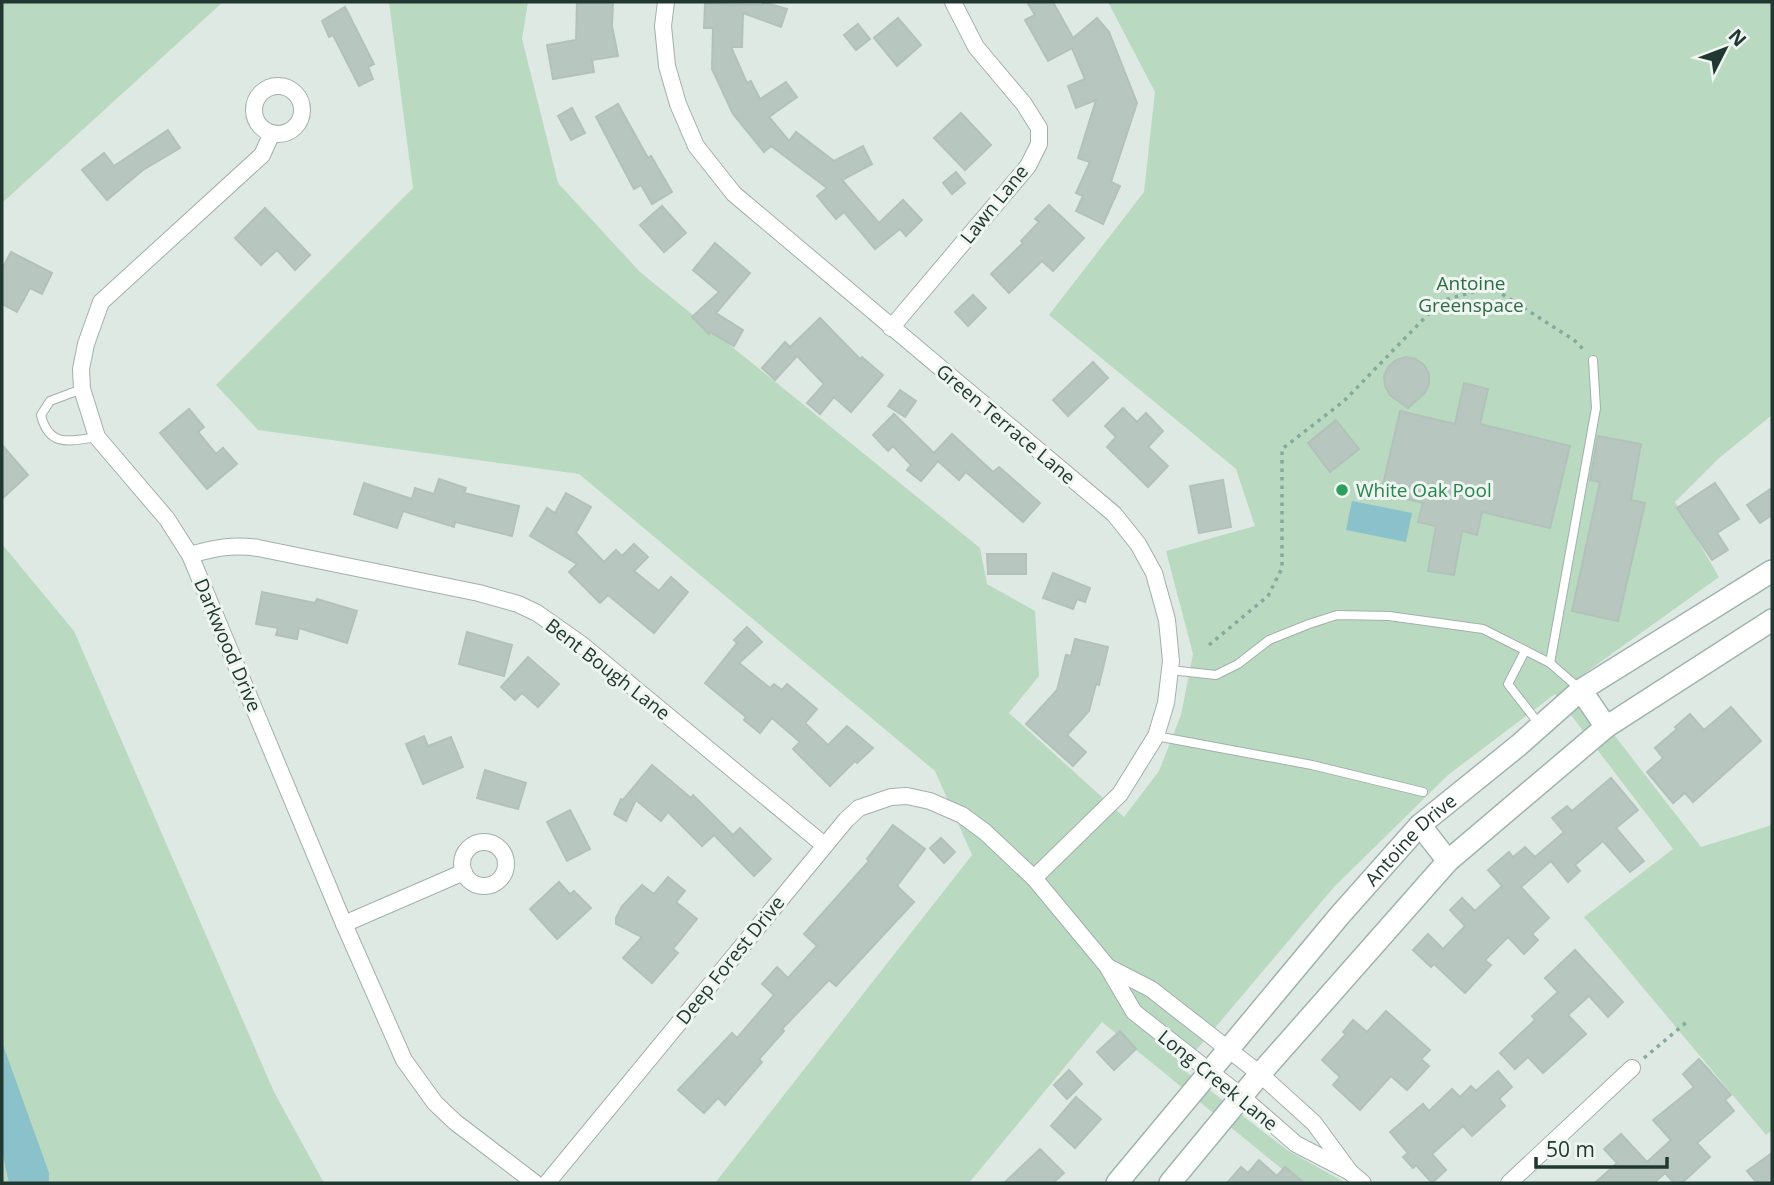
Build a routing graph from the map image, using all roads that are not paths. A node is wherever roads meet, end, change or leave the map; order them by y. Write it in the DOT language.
graph roads {
  1 [pos="666,2"];
  2 [pos="953,2"];
  3 [pos="272,133"];
  4 [pos="891,328"];
  5 [pos="1593,360"];
  6 [pos="82,389"];
  7 [pos="97,437"];
  8 [pos="190,555"];
  9 [pos="1772,571"];
  10 [pos="1772,620"];
  11 [pos="1525,651"];
  12 [pos="1550,663"];
  13 [pos="1170,670"];
  14 [pos="1581,690"];
  15 [pos="1541,726"];
  16 [pos="1606,727"];
  17 [pos="1156,736"];
  18 [pos="1423,792"];
  19 [pos="944,806"];
  20 [pos="1420,825"];
  21 [pos="824,845"];
  22 [pos="1448,861"];
  23 [pos="464,872"];
  24 [pos="1034,878"];
  25 [pos="344,924"];
  26 [pos="1107,966"];
  27 [pos="1228,1049"];
  28 [pos="1632,1068"];
  29 [pos="1209,1070"];
  30 [pos="1260,1074"];
  31 [pos="1241,1096"];
  32 [pos="1356,1178"];
  33 [pos="535,1183"];
  34 [pos="547,1183"];
  35 [pos="1117,1183"];
  36 [pos="1170,1183"];
  37 [pos="1509,1183"];
  1 -- 4 [label="street, Green Terrace Lane"];
  2 -- 4 [label="street, Lawn Lane"];
  3 -- 6 [label="street, Darkwood Drive"];
  4 -- 13 [label="street, Green Terrace Lane"];
  5 -- 12 [label="lane"];
  6 -- 7 [label="street, Darkwood Drive"];
  6 -- 7 [label="lane"];
  7 -- 8 [label="street, Darkwood Drive"];
  8 -- 21 [label="street, Bent Bough Lane"];
  8 -- 25 [label="street, Darkwood Drive"];
  9 -- 14 [label="main road, Antoine Drive"];
  10 -- 16 [label="main road, Antoine Drive"];
  11 -- 12 [label="lane"];
  11 -- 13 [label="lane"];
  11 -- 15 [label="lane"];
  12 -- 14 [label="lane"];
  13 -- 17 [label="street, Green Terrace Lane"];
  14 -- 15 [label="main road, Antoine Drive"];
  14 -- 16 [label="main road"];
  15 -- 20 [label="main road, Antoine Drive"];
  16 -- 22 [label="main road, Antoine Drive"];
  17 -- 18 [label="lane"];
  17 -- 24 [label="street, Green Terrace Lane"];
  19 -- 21 [label="street, Deep Forest Drive"];
  19 -- 24 [label="street, Long Creek Lane"];
  20 -- 22 [label="main road"];
  20 -- 27 [label="main road, Antoine Drive"];
  21 -- 34 [label="street, Deep Forest Drive"];
  22 -- 30 [label="main road, Antoine Drive"];
  23 -- 25 [label="street"];
  24 -- 26 [label="street, Long Creek Lane"];
  25 -- 33 [label="street, Darkwood Drive"];
  26 -- 27 [label="street, Long Creek Lane"];
  26 -- 29 [label="street, Long Creek Lane"];
  27 -- 29 [label="main road, Antoine Drive"];
  27 -- 30 [label="street, Long Creek Lane"];
  28 -- 37 [label="street"];
  29 -- 31 [label="street, Long Creek Lane"];
  29 -- 35 [label="main road, Antoine Drive"];
  30 -- 31 [label="main road, Antoine Drive"];
  30 -- 32 [label="street, Long Creek Lane"];
  31 -- 32 [label="street, Long Creek Lane"];
  31 -- 36 [label="main road, Antoine Drive"];
}
